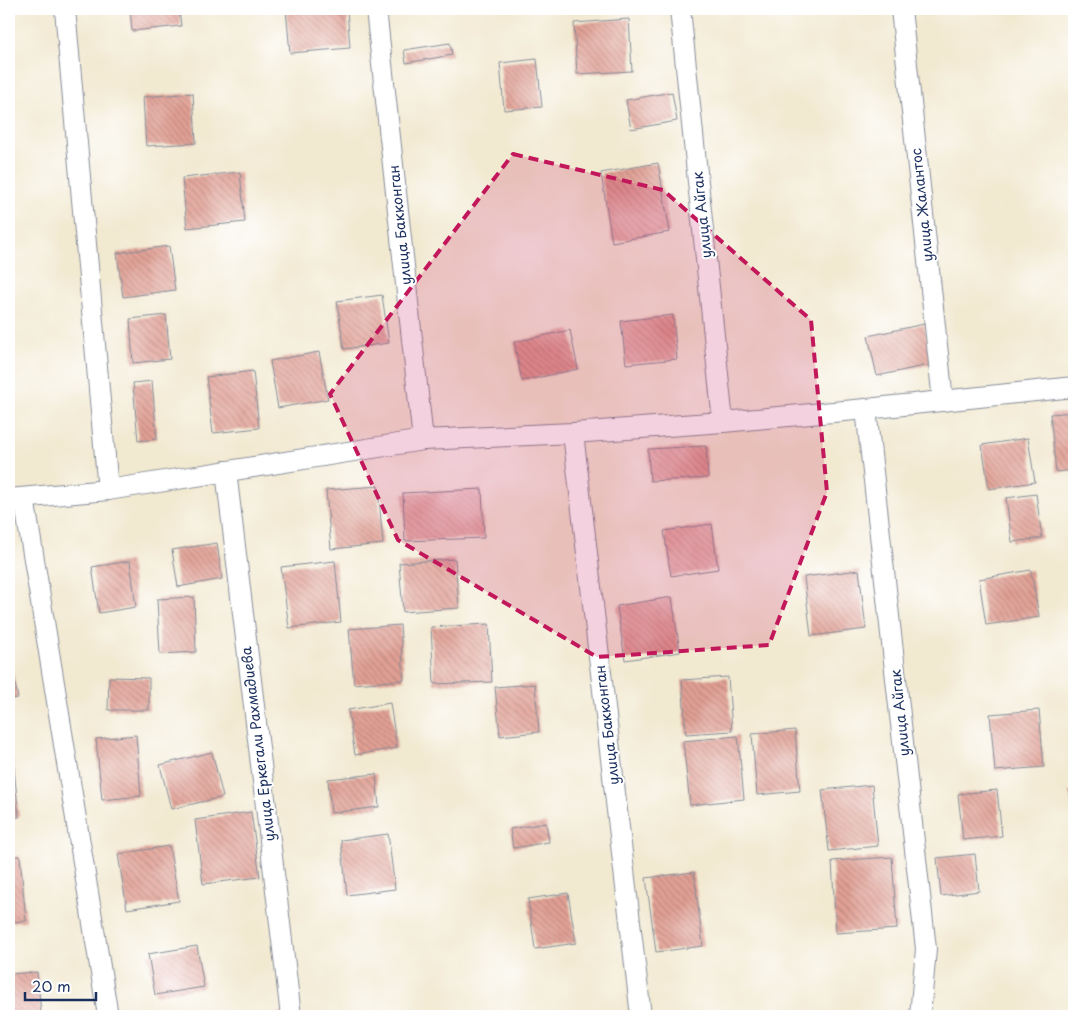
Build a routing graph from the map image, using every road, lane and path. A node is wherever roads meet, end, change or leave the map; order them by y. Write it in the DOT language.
graph roads {
  1 [pos="65,9"];
  2 [pos="376,9"];
  3 [pos="680,9"];
  4 [pos="901,9"];
  5 [pos="1074,387"];
  6 [pos="943,401"];
  7 [pos="866,409"];
  8 [pos="723,422"];
  9 [pos="573,433"];
  10 [pos="423,440"];
  11 [pos="226,471"];
  12 [pos="108,490"];
  13 [pos="16,498"];
  14 [pos="108,1016"];
  15 [pos="291,1016"];
  16 [pos="641,1016"];
  17 [pos="920,1016"];
  1 -- 12 [label="street"];
  2 -- 10 [label="street, улица Бакконган"];
  3 -- 8 [label="street, улица Айгак"];
  4 -- 6 [label="street, улица Жалантос"];
  5 -- 6 [label="street"];
  6 -- 7 [label="street"];
  7 -- 8 [label="street"];
  7 -- 17 [label="street, улица Айгак"];
  8 -- 9 [label="street"];
  9 -- 10 [label="street"];
  9 -- 16 [label="street, улица Бакконган"];
  10 -- 11 [label="street"];
  11 -- 12 [label="street"];
  11 -- 15 [label="street, улица Еркегали Рахмадиева"];
  12 -- 13 [label="street"];
  13 -- 14 [label="street"];
}
